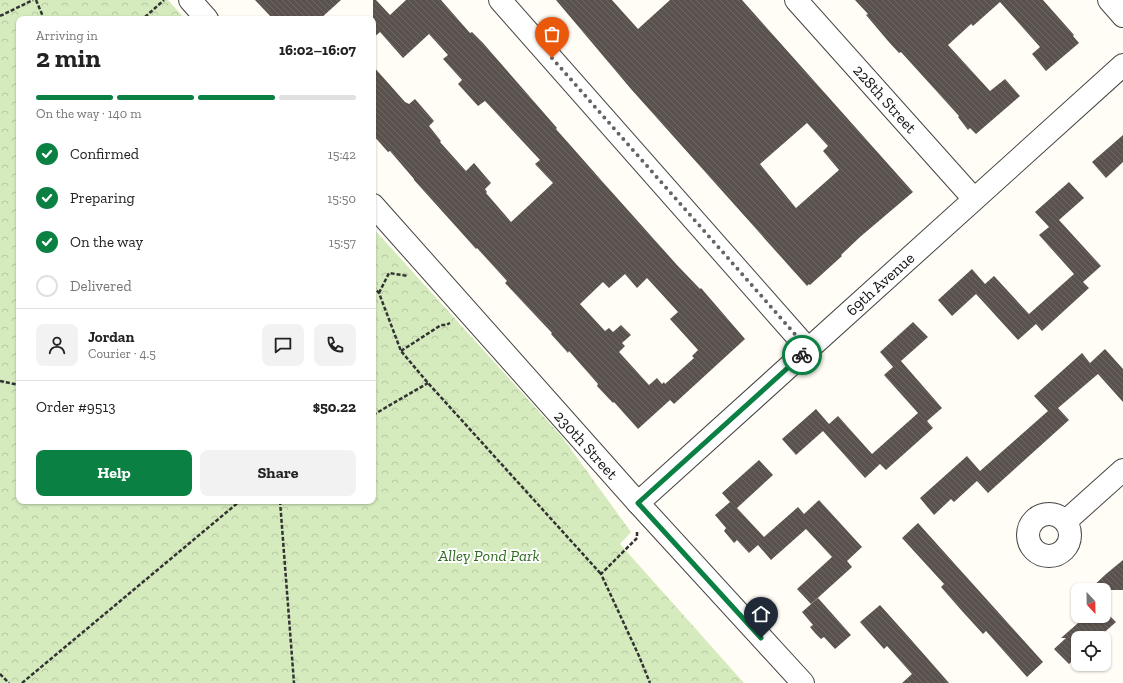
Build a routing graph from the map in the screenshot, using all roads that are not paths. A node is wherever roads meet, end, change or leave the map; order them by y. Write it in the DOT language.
graph roads {
  1 [pos="190,0"];
  2 [pos="500,0"];
  3 [pos="796,0"];
  4 [pos="1109,0"];
  5 [pos="204,16"];
  6 [pos="1123,16"];
  7 [pos="1123,65"];
  8 [pos="974,199"];
  9 [pos="376,208"];
  10 [pos="808,349"];
  11 [pos="1123,470"];
  12 [pos="638,503"];
  13 [pos="1066,521"];
  14 [pos="803,683"];
  1 -- 5 [label="street"];
  2 -- 10 [label="street"];
  3 -- 8 [label="street, 228th Street"];
  4 -- 6 [label="street"];
  7 -- 8 [label="street, 69th Avenue"];
  8 -- 10 [label="street, 69th Avenue"];
  9 -- 12 [label="street, 230th Street"];
  10 -- 12 [label="street, 69th Avenue"];
  11 -- 13 [label="street"];
  12 -- 14 [label="street, 230th Street"];
}
